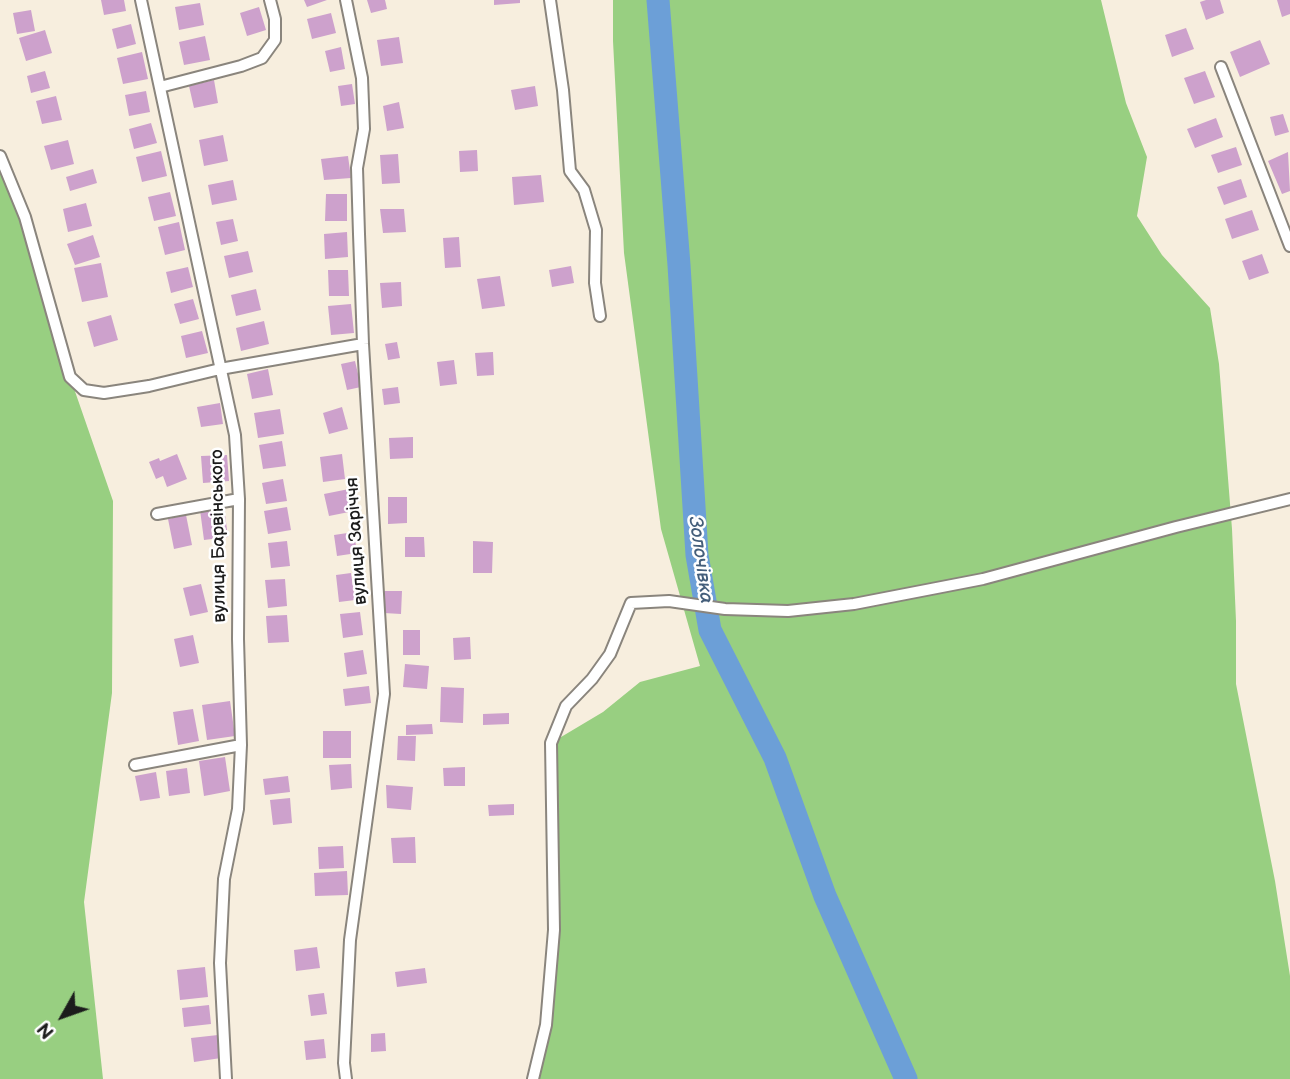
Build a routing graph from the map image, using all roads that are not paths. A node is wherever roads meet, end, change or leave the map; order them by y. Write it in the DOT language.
graph roads {
  1 [pos="142,0"];
  2 [pos="270,0"];
  3 [pos="346,0"];
  4 [pos="550,0"];
  5 [pos="1221,67"];
  6 [pos="160,87"];
  7 [pos="0,156"];
  8 [pos="1290,246"];
  9 [pos="600,316"];
  10 [pos="363,344"];
  11 [pos="220,369"];
  12 [pos="239,499"];
  13 [pos="1290,499"];
  14 [pos="157,514"];
  15 [pos="241,745"];
  16 [pos="135,765"];
  17 [pos="226,1079"];
  18 [pos="346,1079"];
  19 [pos="533,1079"];
  1 -- 6 [label="street, вулиця Барвінського"];
  2 -- 6 [label="street"];
  3 -- 10 [label="street, вулиця Заріччя"];
  4 -- 9 [label="street"];
  5 -- 8 [label="street"];
  6 -- 11 [label="street, вулиця Барвінського"];
  7 -- 11 [label="street"];
  10 -- 11 [label="street"];
  10 -- 18 [label="street, вулиця Заріччя"];
  11 -- 12 [label="street, вулиця Барвінського"];
  12 -- 14 [label="street"];
  12 -- 15 [label="street, вулиця Барвінського"];
  13 -- 19 [label="street"];
  15 -- 16 [label="street"];
  15 -- 17 [label="street, вулиця Барвінського"];
}
